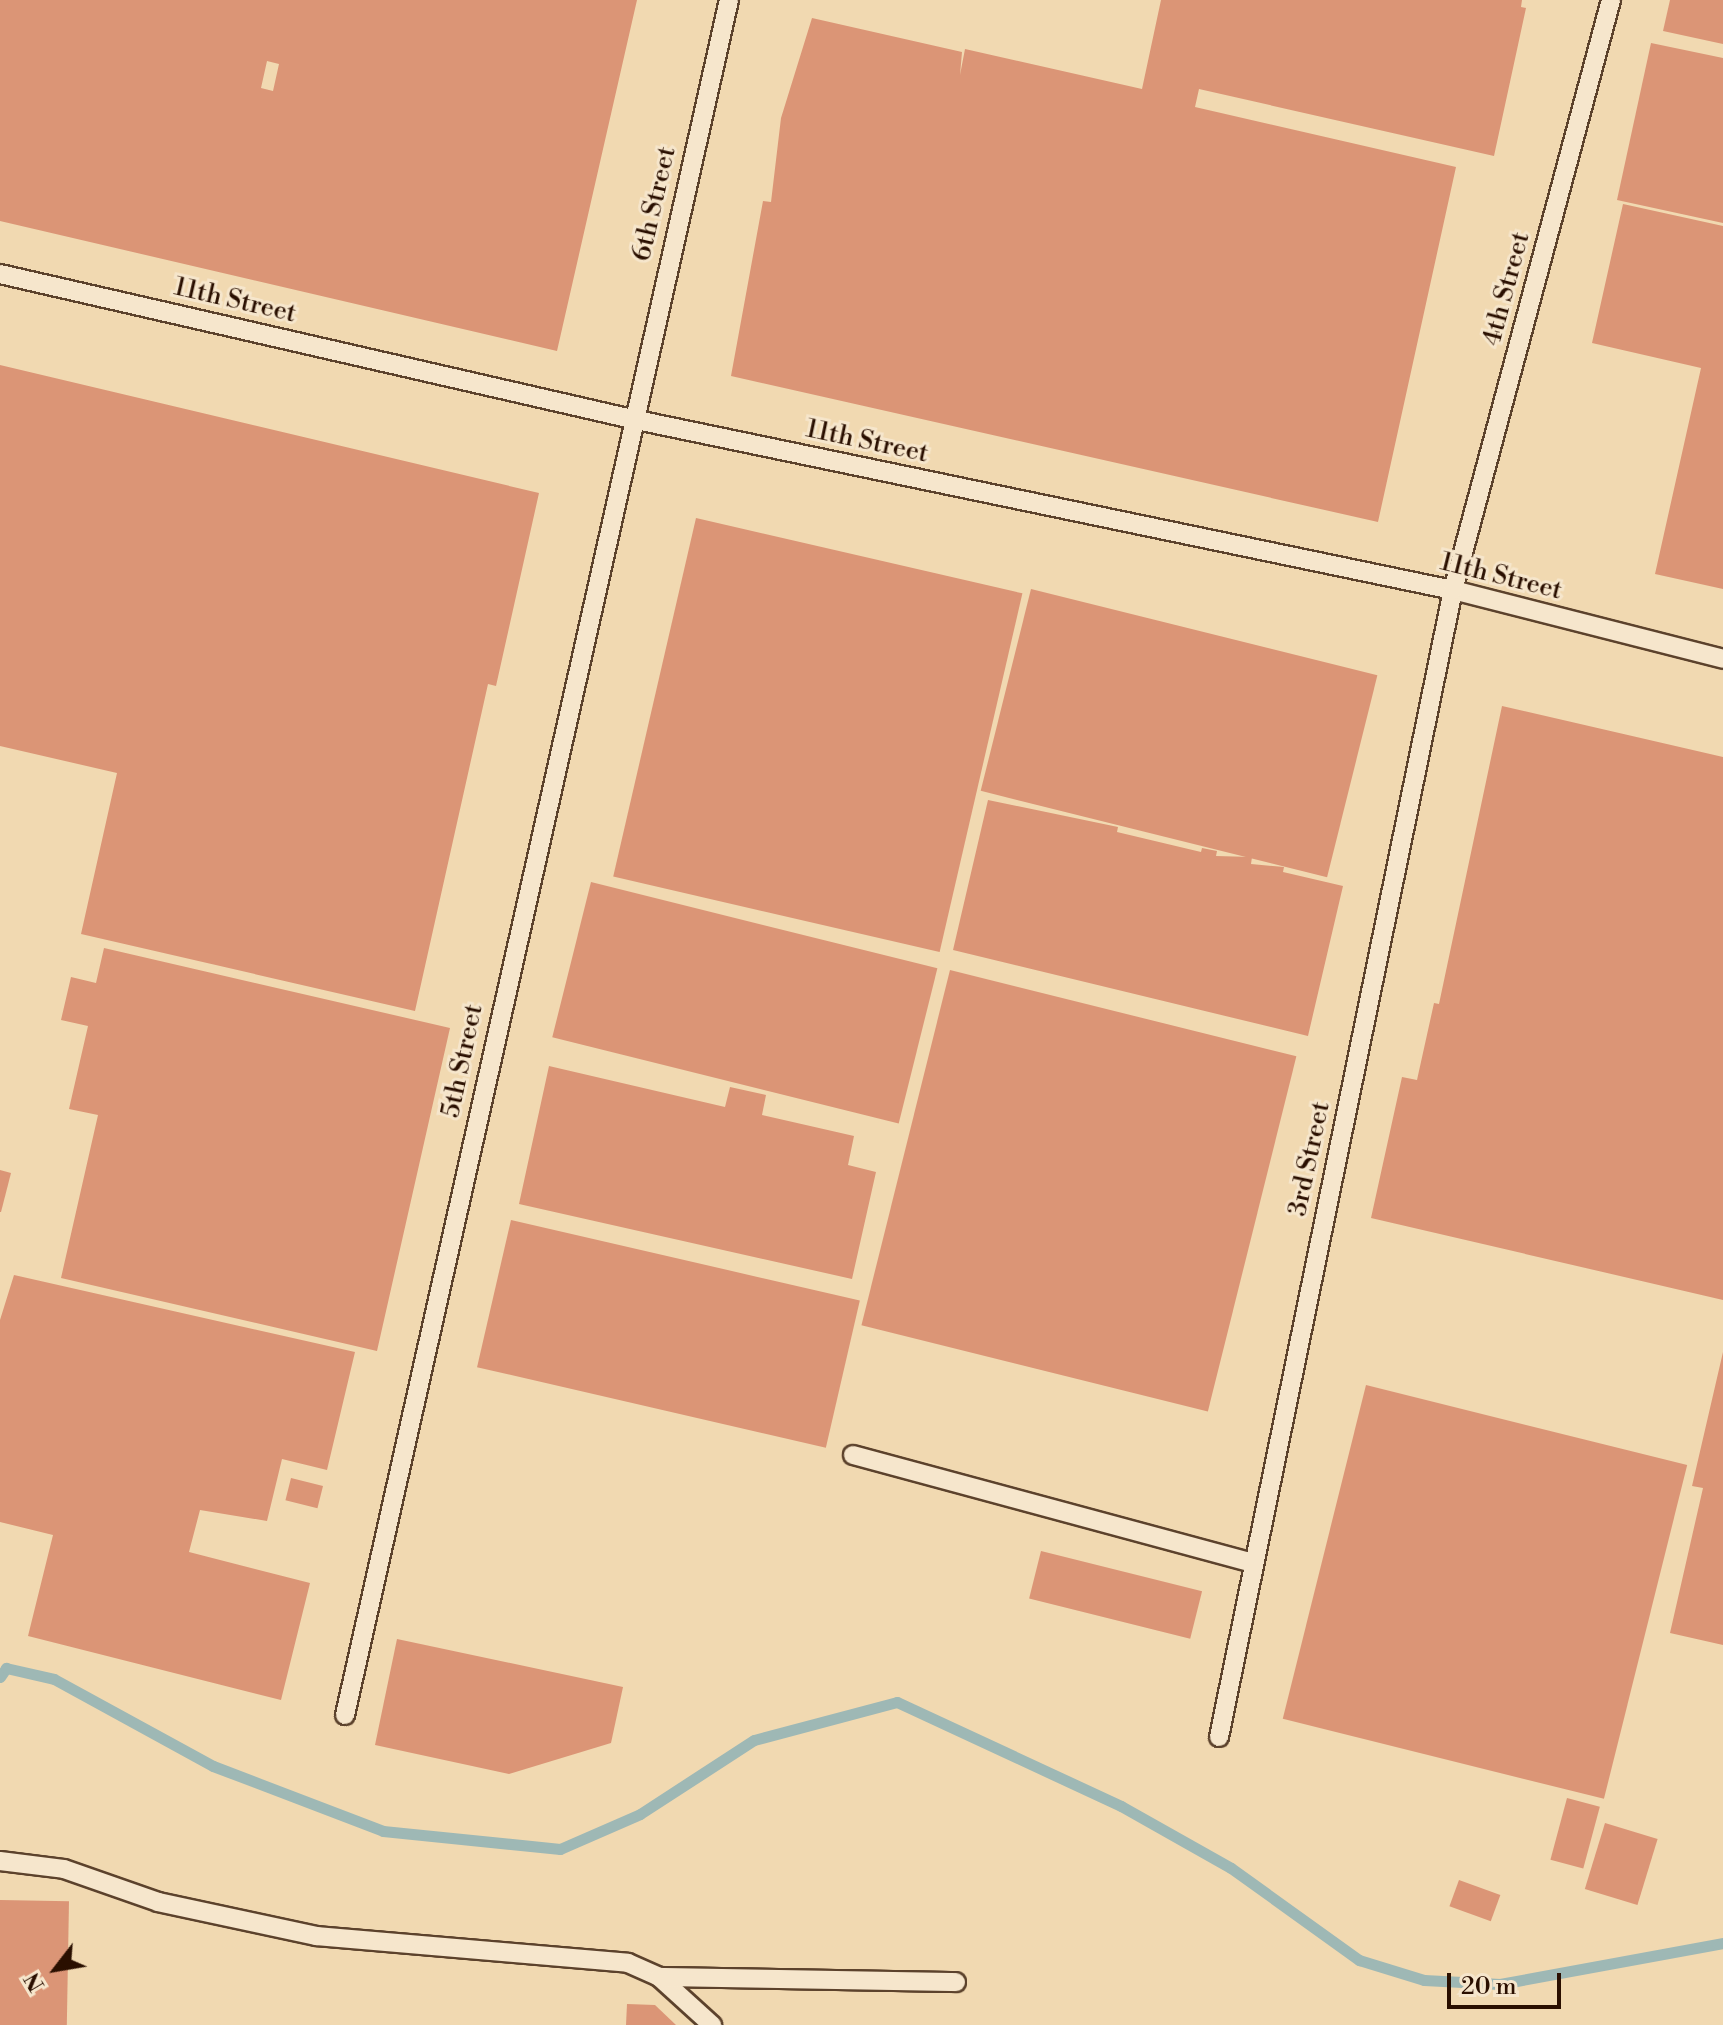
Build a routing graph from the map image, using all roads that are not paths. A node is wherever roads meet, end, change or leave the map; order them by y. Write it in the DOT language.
graph roads {
  1 [pos="729,0"];
  2 [pos="1611,0"];
  3 [pos="0,274"];
  4 [pos="632,419"];
  5 [pos="1453,590"];
  6 [pos="1723,659"];
  7 [pos="853,1455"];
  8 [pos="1254,1563"];
  9 [pos="345,1715"];
  10 [pos="1219,1737"];
  11 [pos="0,1861"];
  12 [pos="659,1977"];
  13 [pos="956,1982"];
  14 [pos="712,2025"];
  1 -- 4 [label="lane, 6th Street"];
  2 -- 5 [label="lane, 4th Street"];
  3 -- 4 [label="lane, 11th Street"];
  4 -- 5 [label="lane, 11th Street"];
  4 -- 9 [label="lane, 5th Street"];
  5 -- 6 [label="lane, 11th Street"];
  5 -- 8 [label="lane, 3rd Street"];
  7 -- 8 [label="lane"];
  8 -- 10 [label="lane, 3rd Street"];
  11 -- 12 [label="lane"];
  12 -- 13 [label="lane"];
  12 -- 14 [label="lane"];
}
